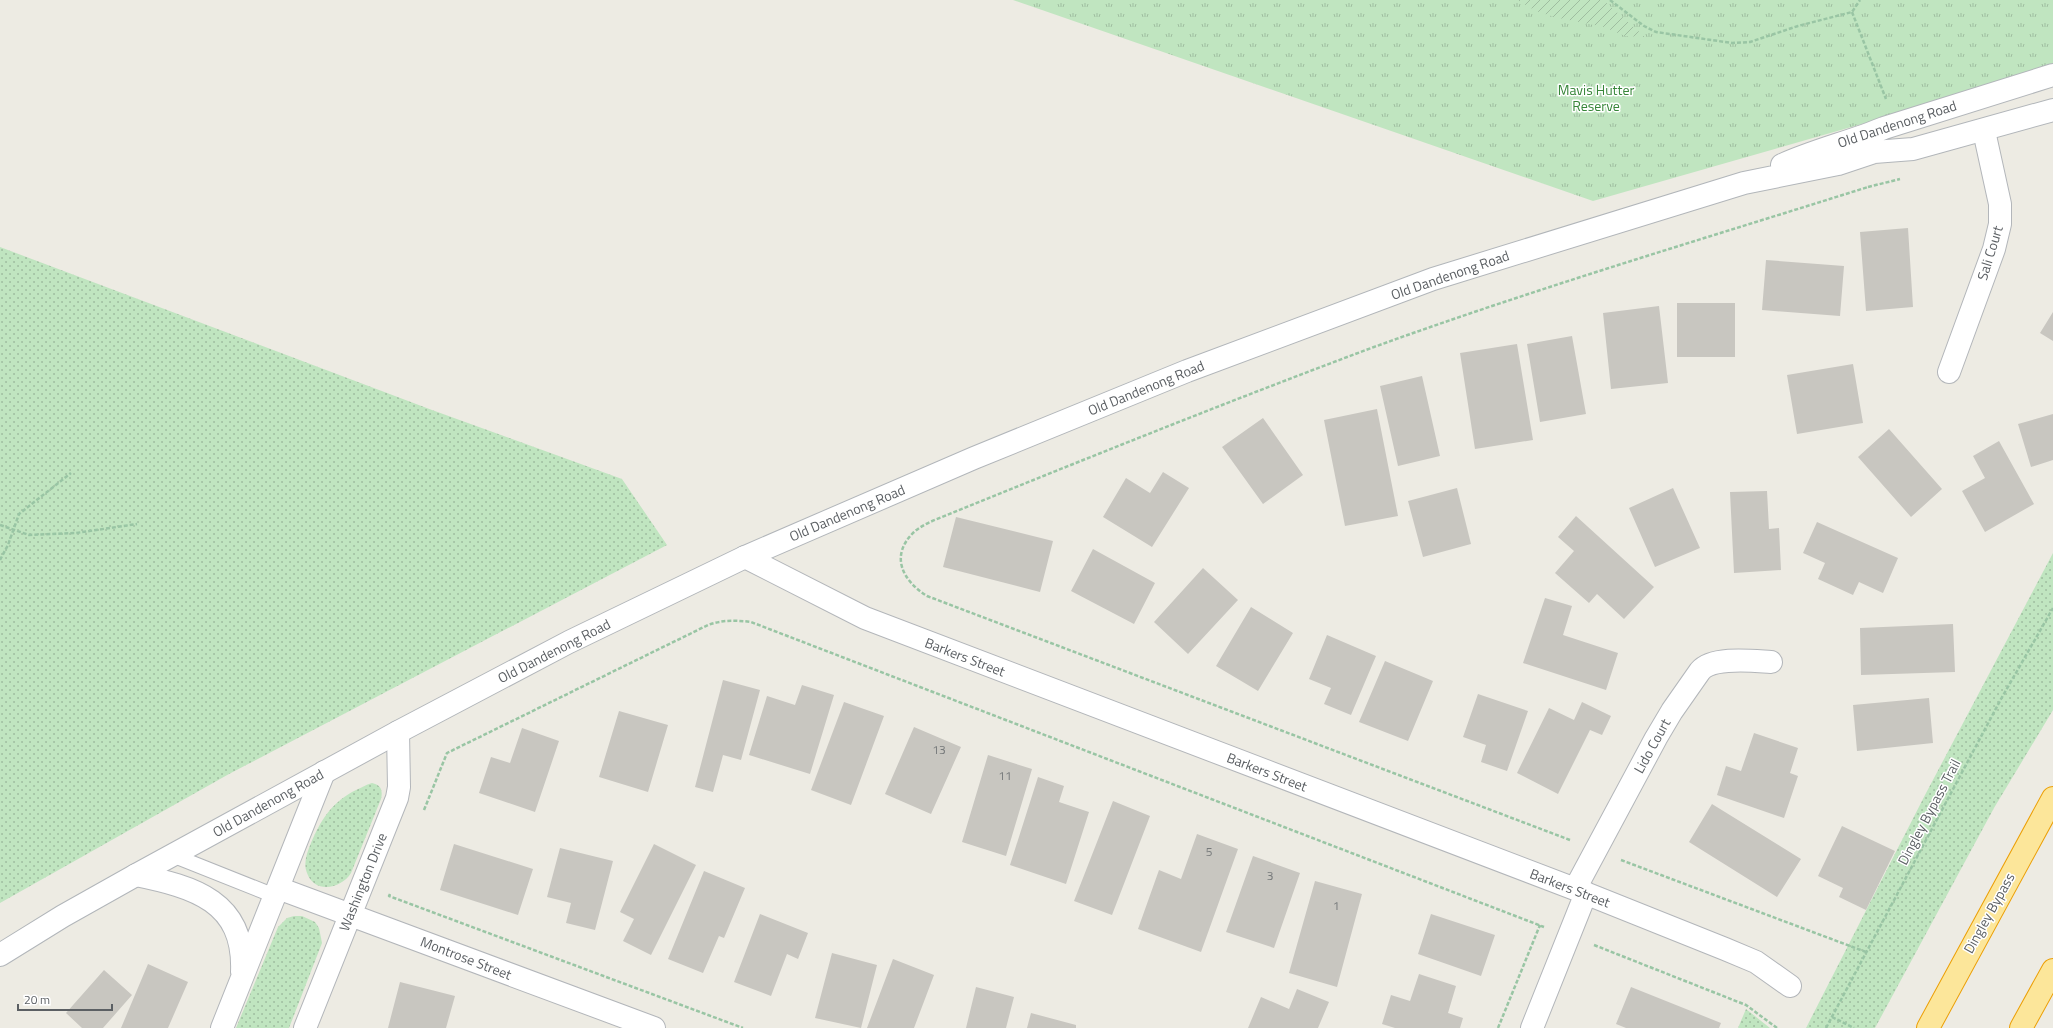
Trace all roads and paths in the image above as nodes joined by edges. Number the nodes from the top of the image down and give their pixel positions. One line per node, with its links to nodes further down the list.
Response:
1 (1610, 0): 3 (path)
2 (1860, 0): 3 (path)
3 (1852, 12): 6 (path)
4 (2053, 75): 5 (street, Old Dandenong Road)
5 (1976, 98): 8 (street, Sali Court); 9 (street, Old Dandenong Road)
6 (1888, 103)
7 (2053, 110): 8 (street, Old Dandenong Road)
8 (1984, 131): 9 (street, Old Dandenong Road); 11 (street, Sali Court)
9 (1744, 183): 16 (street, Old Dandenong Road)
10 (1868, 187): 24 (path)
11 (1948, 372)
12 (71, 473): 15 (path)
13 (136, 524): 15 (path)
14 (0, 525): 15 (path)
15 (14, 530): 17 (path)
16 (745, 557): 20 (street, Old Dandenong Road); 28 (street, Barkers Street)
17 (0, 560)
18 (2053, 608): 33 (path, Dingley Bypass Trail)
19 (1771, 662): 24 (street, Lido Court)
20 (398, 732): 21 (street, Old Dandenong Road); 30 (street, Washington Drive)
21 (324, 772): 25 (street, Old Dandenong Road); 29 (street)
22 (2053, 798): 48 (highway, Dingley Bypass)
23 (421, 817): 31 (path)
24 (1595, 850): 28 (street, Lido Court); 33 (path)
25 (172, 855): 26 (street, Old Dandenong Road); 29 (lane)
26 (136, 875): 34 (street, Old Dandenong Road); 36 (street)
27 (392, 888): 42 (path)
28 (1580, 891): 32 (street, Lido Court); 37 (street, Barkers Street)
29 (276, 892): 30 (street, Montrose Street); 36 (street)
30 (350, 915): 40 (street, Washington Drive); 41 (street, Montrose Street)
31 (1540, 925): 32 (path); 43 (path)
32 (1569, 936): 44 (street, Lido Court); 45 (path)
33 (1866, 952): 38 (path, Dingley Bypass Trail)
34 (0, 955)
35 (2053, 970): 49 (highway)
36 (241, 981): 39 (street)
37 (1790, 986)
38 (1832, 1017): 46 (path, Dingley Bypass Trail); 47 (path)
39 (222, 1028)
40 (304, 1028)
41 (654, 1028)
42 (743, 1028)
43 (1498, 1028)
44 (1532, 1028)
45 (1777, 1028)
46 (1826, 1028)
47 (1854, 1028)
48 (1928, 1028)
49 (2021, 1028)

